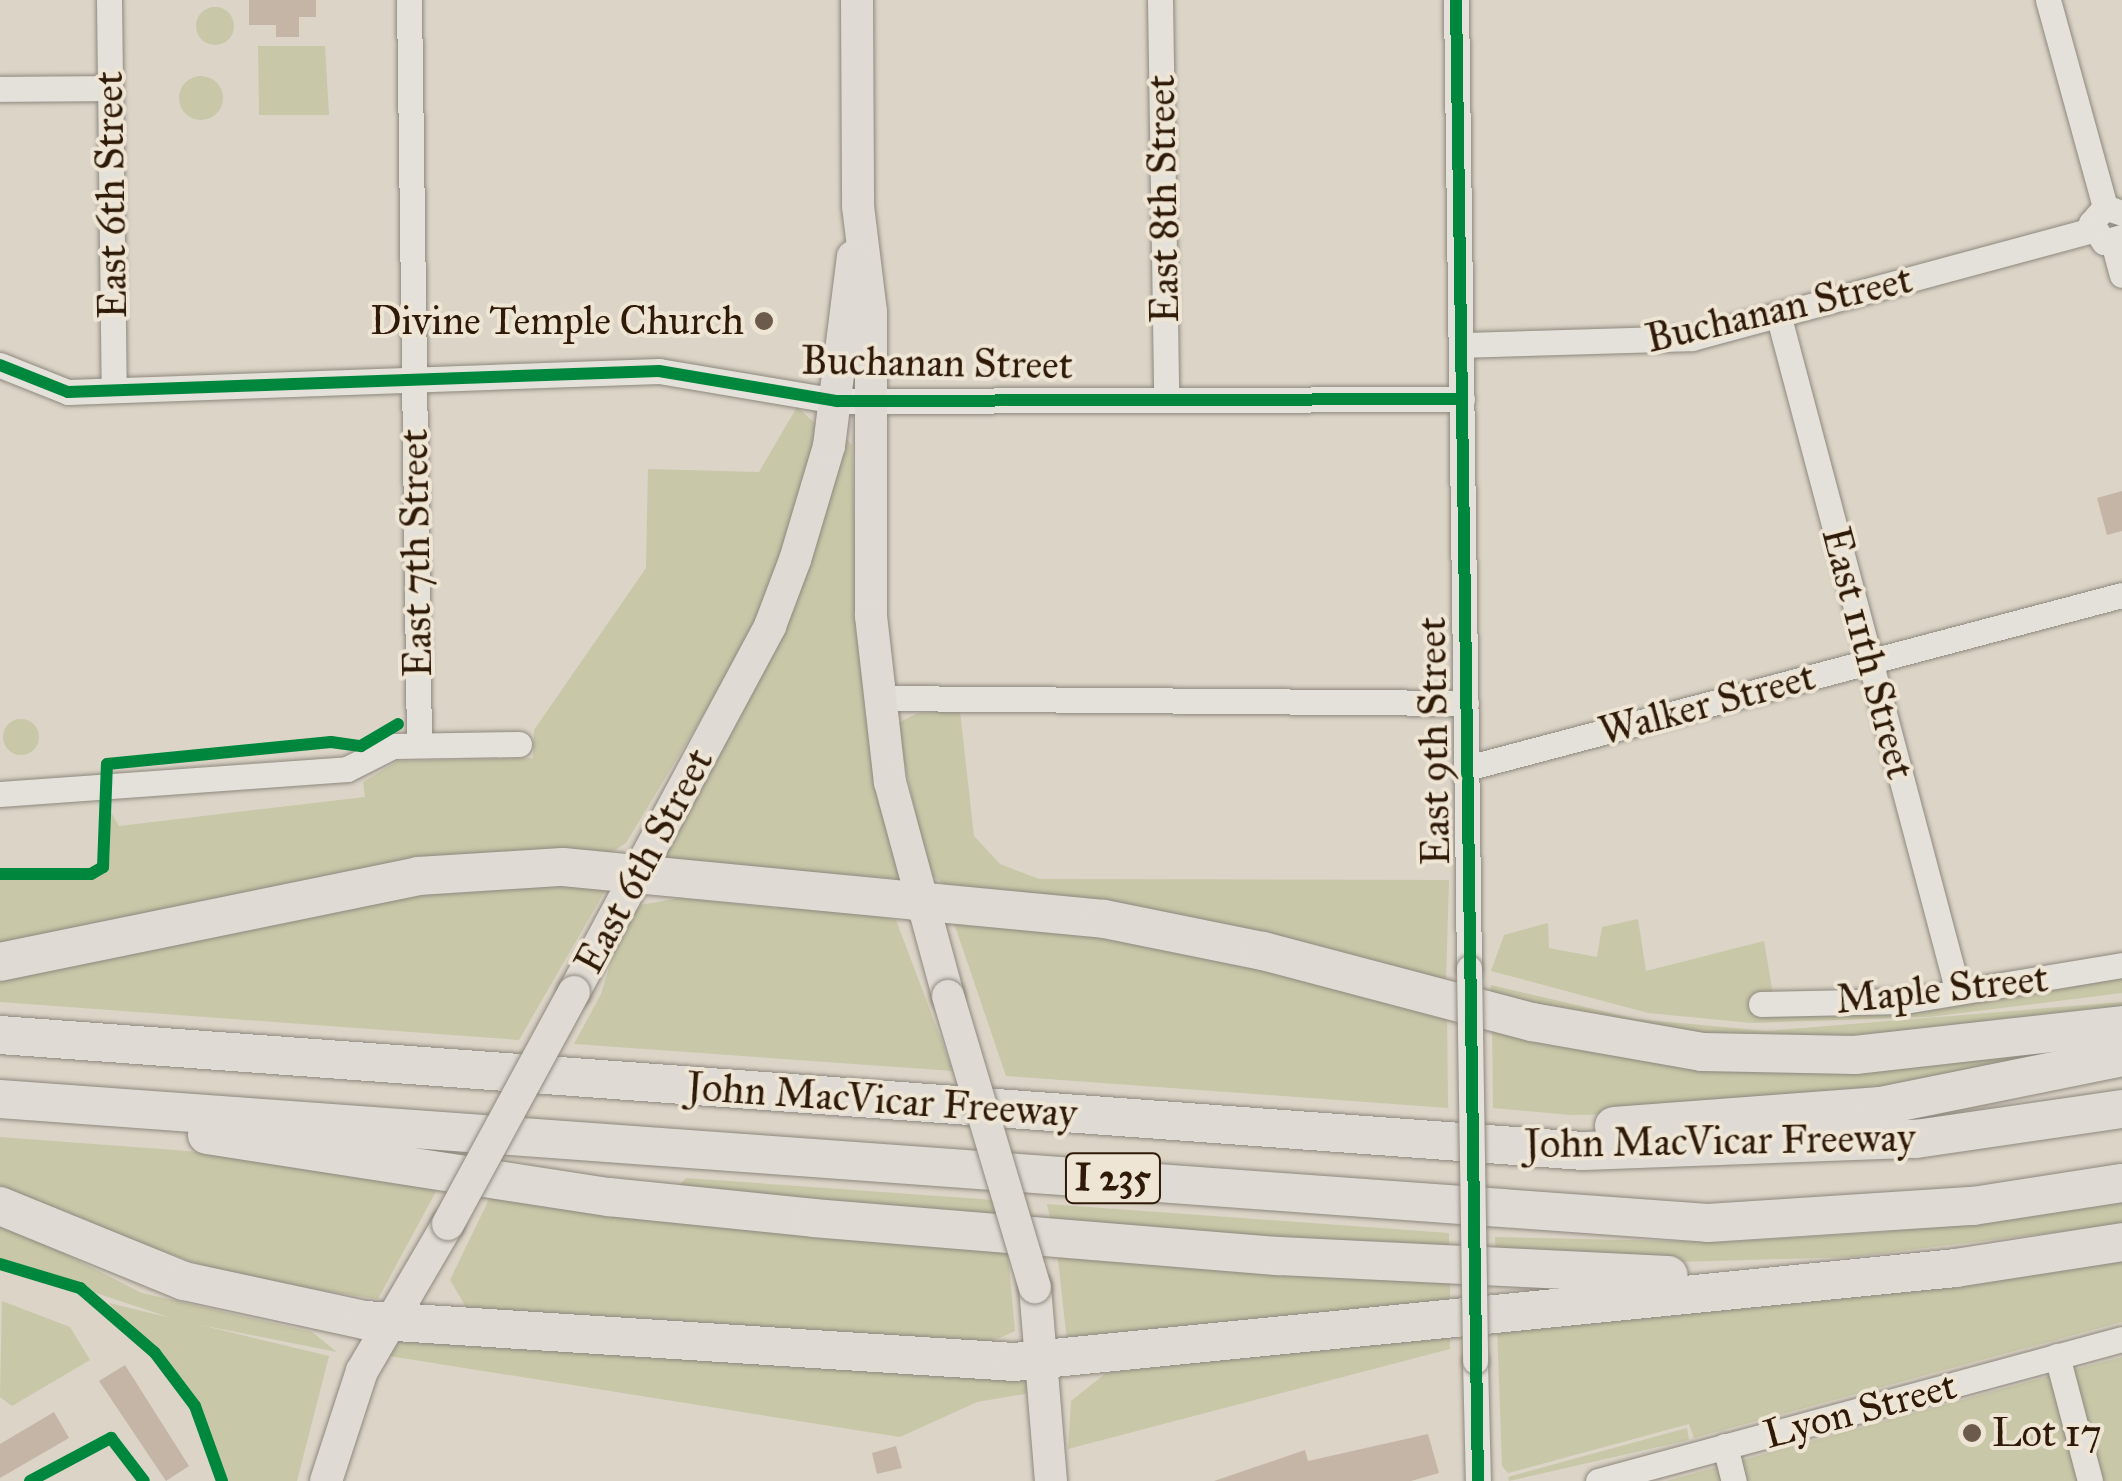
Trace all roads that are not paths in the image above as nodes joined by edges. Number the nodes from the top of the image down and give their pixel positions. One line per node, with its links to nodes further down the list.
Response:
1 (109, 0): 7 (street, East 6th Street)
2 (408, 0): 16 (street, East 7th Street)
3 (857, 0): 9 (main road)
4 (1160, 0): 19 (street, East 8th Street)
5 (1456, 0): 14 (street, East 9th Street)
6 (2048, 0): 10 (street)
7 (110, 88): 8 (street); 17 (street, East 6th Street)
8 (0, 89)
9 (858, 206): 18 (main road); 21 (main road, East 6th Street)
10 (2114, 210): 11 (street)
11 (2109, 236): 12 (street); 13 (street, Buchanan Street)
12 (2122, 275)
13 (1778, 314): 14 (street, Buchanan Street); 23 (street, East 11th Street)
14 (1461, 345): 20 (street, East 9th Street)
15 (0, 365): 17 (street, Buchanan Street)
16 (414, 380): 17 (street, Buchanan Street); 21 (street, Buchanan Street); 27 (street, East 7th Street)
17 (114, 390)
18 (872, 396): 19 (street, Buchanan Street); 21 (street, Buchanan Street); 24 (main road)
19 (1166, 397): 20 (street, Buchanan Street)
20 (1462, 398): 25 (street, East 9th Street)
21 (837, 400): 30 (main road, East 6th Street)
22 (2122, 595): 23 (street, Walker Street)
23 (1870, 662): 28 (street, Walker Street); 34 (street, East 11th Street)
24 (878, 698): 25 (street); 31 (main road)
25 (1466, 703): 28 (street, East 9th Street)
26 (519, 744): 27 (street)
27 (419, 745): 29 (street)
28 (1467, 768): 54 (street, East 9th Street, bridge)
29 (0, 794)
30 (635, 874): 31 (highway); 32 (highway); 47 (main road, East 6th Street, bridge)
31 (920, 898): 36 (highway); 50 (main road, bridge)
32 (0, 962)
33 (2122, 965): 34 (street, Maple Street)
34 (1958, 992): 35 (street, Maple Street)
35 (1760, 1004)
36 (2122, 1025)
37 (0, 1034): 42 (highway, John MacVicar Freeway / I 235)
38 (2122, 1057): 42 (highway)
39 (0, 1099): 40 (highway, John MacVicar Freeway / I 235)
40 (104, 1107): 43 (highway, John MacVicar Freeway / I 235); 46 (highway)
41 (2122, 1109): 42 (highway, John MacVicar Freeway / I 235)
42 (1181, 1121)
43 (2122, 1183)
44 (0, 1206): 47 (highway)
45 (2122, 1242): 46 (highway)
46 (1827, 1277): 50 (highway)
47 (388, 1324): 50 (highway); 52 (main road, East 6th Street)
48 (2122, 1338): 49 (street, Lyon Street)
49 (2057, 1356): 51 (street, Lyon Street); 57 (street)
50 (1045, 1362): 53 (main road)
51 (1725, 1446): 55 (street, Lyon Street); 56 (street)
52 (326, 1481)
53 (1051, 1481)
54 (1478, 1481)
55 (1598, 1481)
56 (1734, 1481)
57 (2090, 1481)

